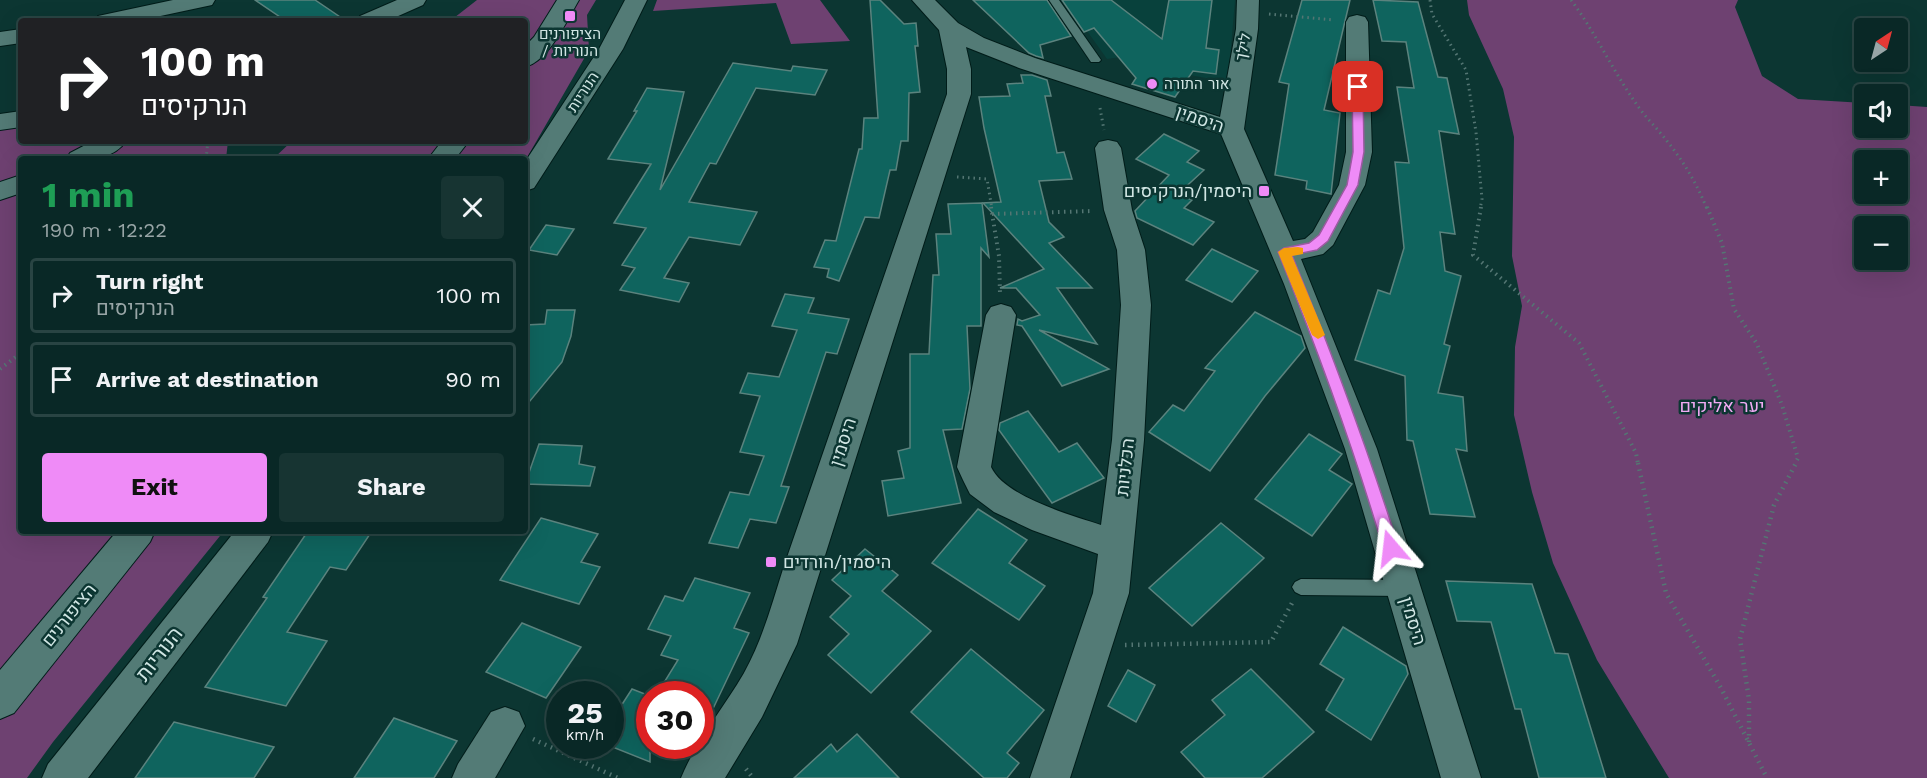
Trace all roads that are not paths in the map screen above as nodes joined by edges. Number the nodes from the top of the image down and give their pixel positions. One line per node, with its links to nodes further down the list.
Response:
1 (204, 0): 8 (street)
2 (415, 0): 9 (street)
3 (568, 0): 14 (street)
4 (636, 0): 26 (street, הנוריות)
5 (923, 0): 11 (street, היסמין)
6 (1054, 0): 15 (lane)
7 (1248, 6): 20 (street, לילך)
8 (120, 18)
9 (375, 18)
10 (1357, 22): 29 (street)
11 (950, 28): 16 (street, היסמין); 17 (street, היסמין)
12 (18, 36): 13 (street)
13 (0, 39)
14 (528, 57)
15 (1095, 60)
16 (1027, 63): 17 (street, היסמין); 20 (street, היסמין)
17 (975, 80): 40 (street, היסמין)
18 (18, 119): 19 (street)
19 (0, 122)
20 (1231, 129): 29 (street, היסמין)
21 (107, 144): 24 (street)
22 (454, 144): 25 (street)
23 (1108, 148): 33 (street, הכלניות)
24 (85, 156)
25 (444, 156)
26 (528, 177)
27 (18, 185): 28 (street)
28 (0, 191)
29 (1284, 252): 35 (street, היסמין)
30 (1001, 315): 33 (street)
31 (136, 534): 36 (street, הציפורנים)
32 (254, 534): 38 (street, הנוריות)
33 (1117, 546): 41 (street, הכלניות)
34 (1301, 587): 35 (lane)
35 (1403, 588): 42 (street, היסמין)
36 (0, 700)
37 (505, 726): 39 (street)
38 (62, 778)
39 (472, 778)
40 (701, 778)
41 (1050, 778)
42 (1461, 778)

